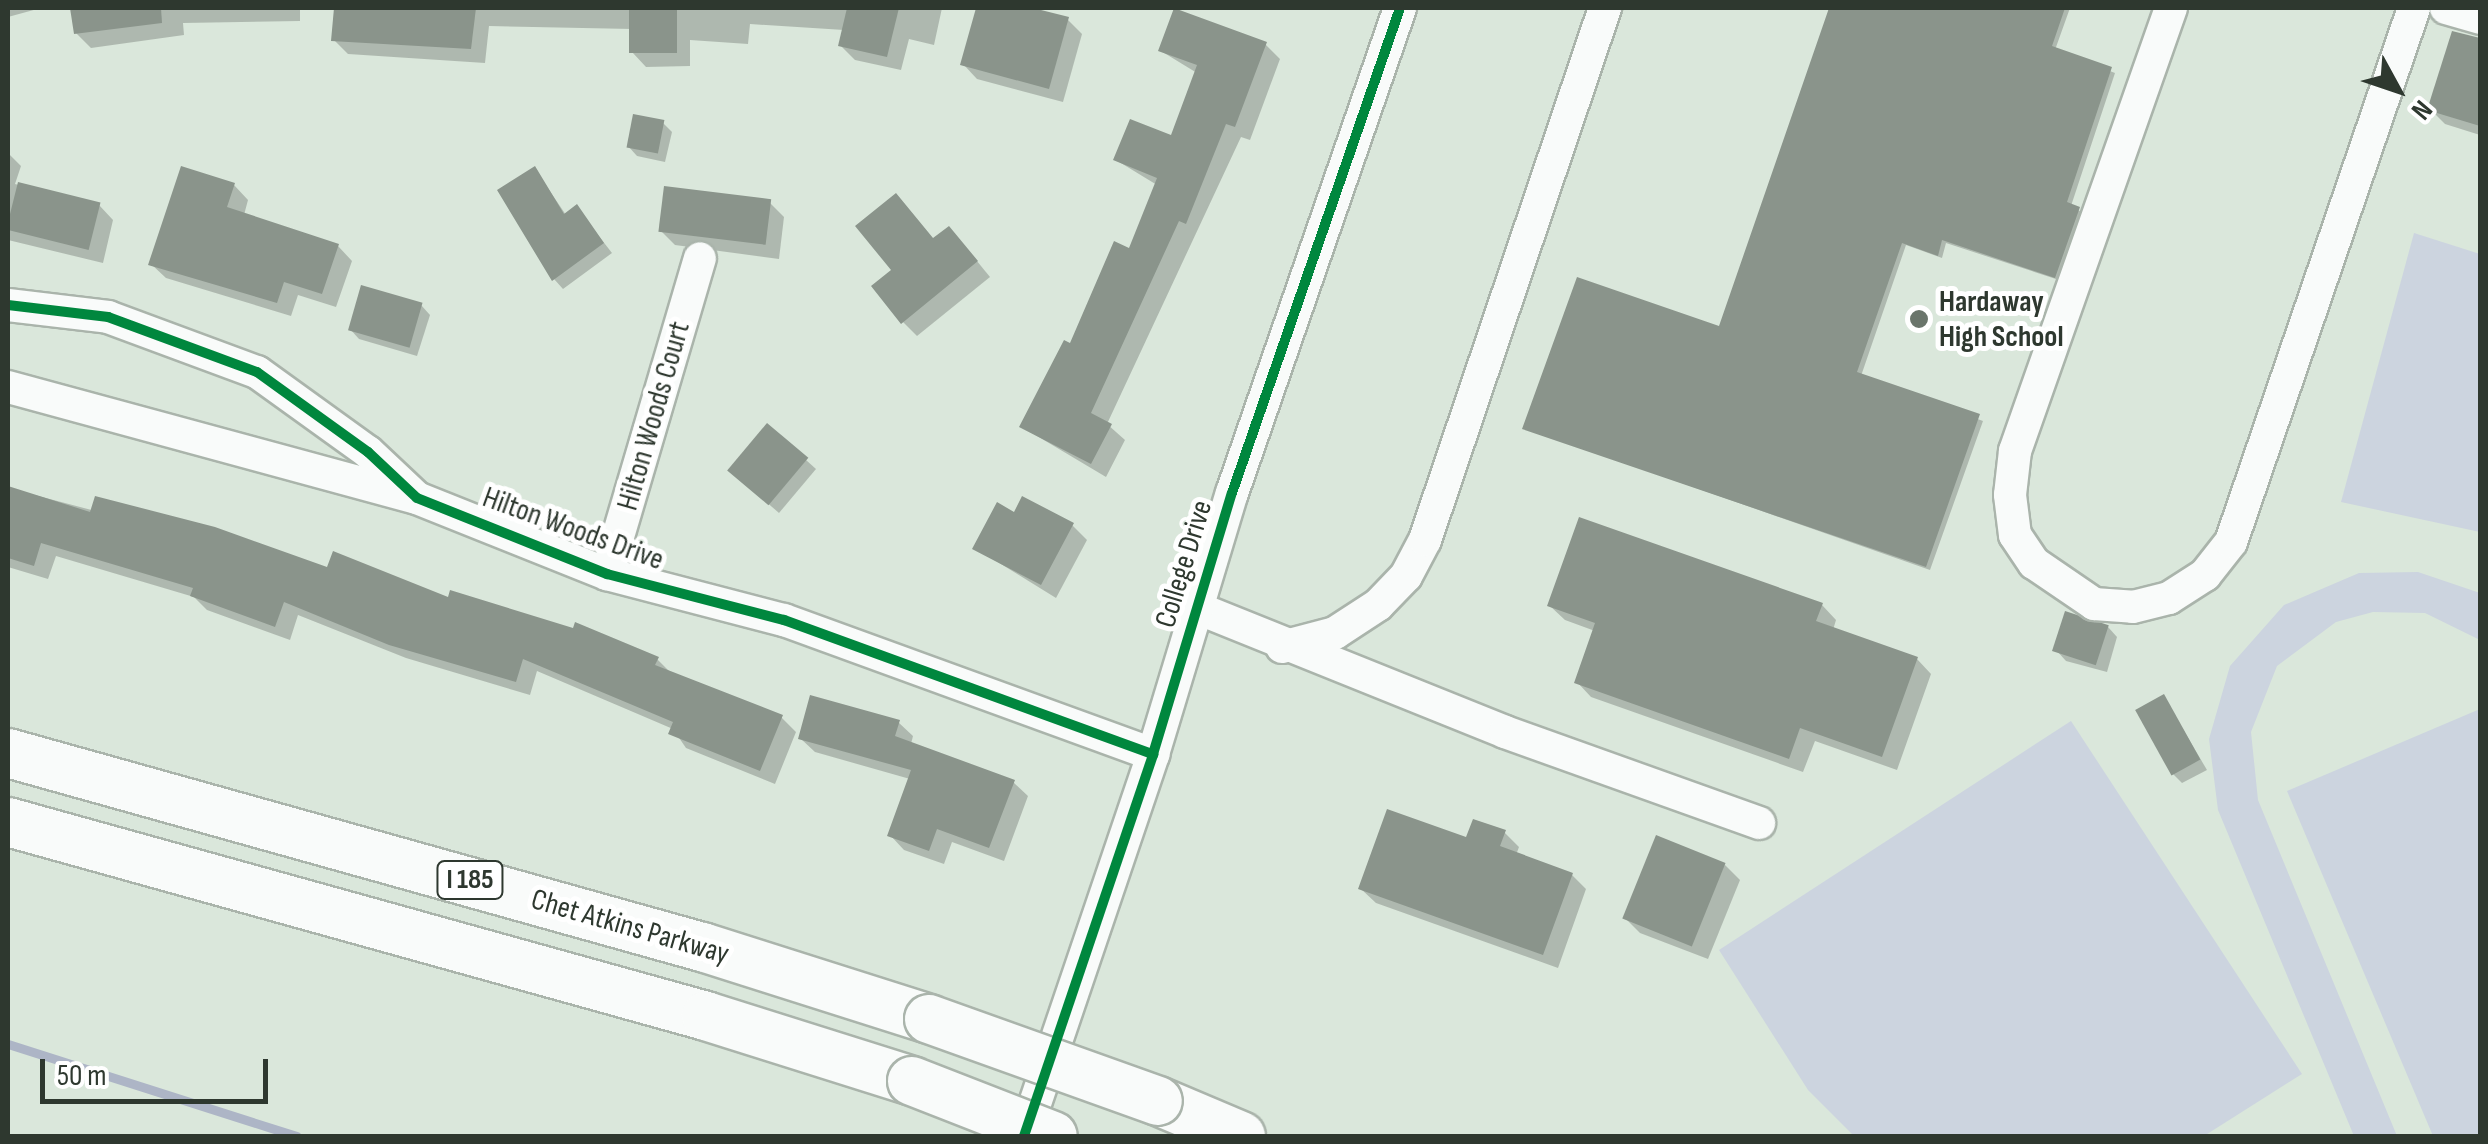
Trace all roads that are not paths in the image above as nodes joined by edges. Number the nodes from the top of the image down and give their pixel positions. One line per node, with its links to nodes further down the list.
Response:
1 (1400, 8): 12 (street, College Drive)
2 (1605, 8): 13 (street)
3 (2171, 8): 4 (street)
4 (2414, 8)
5 (2446, 8): 6 (street)
6 (2480, 18)
7 (700, 258): 11 (street, Hilton Woods Court)
8 (8, 306): 10 (street, Hilton Woods Drive)
9 (8, 387): 10 (street, Hilton Woods Drive)
10 (417, 498): 11 (street, Hilton Woods Drive)
11 (608, 574): 15 (street, Hilton Woods Drive)
12 (1197, 608): 13 (street); 15 (street, College Drive)
13 (1282, 647): 17 (street)
14 (8, 753): 20 (highway, Chet Atkins Parkway / I 185, bridge)
15 (1153, 754): 18 (street, College Drive)
16 (8, 822): 19 (highway, I 185, bridge)
17 (1760, 823)
18 (1024, 1136)
19 (1053, 1136)
20 (1241, 1136)

